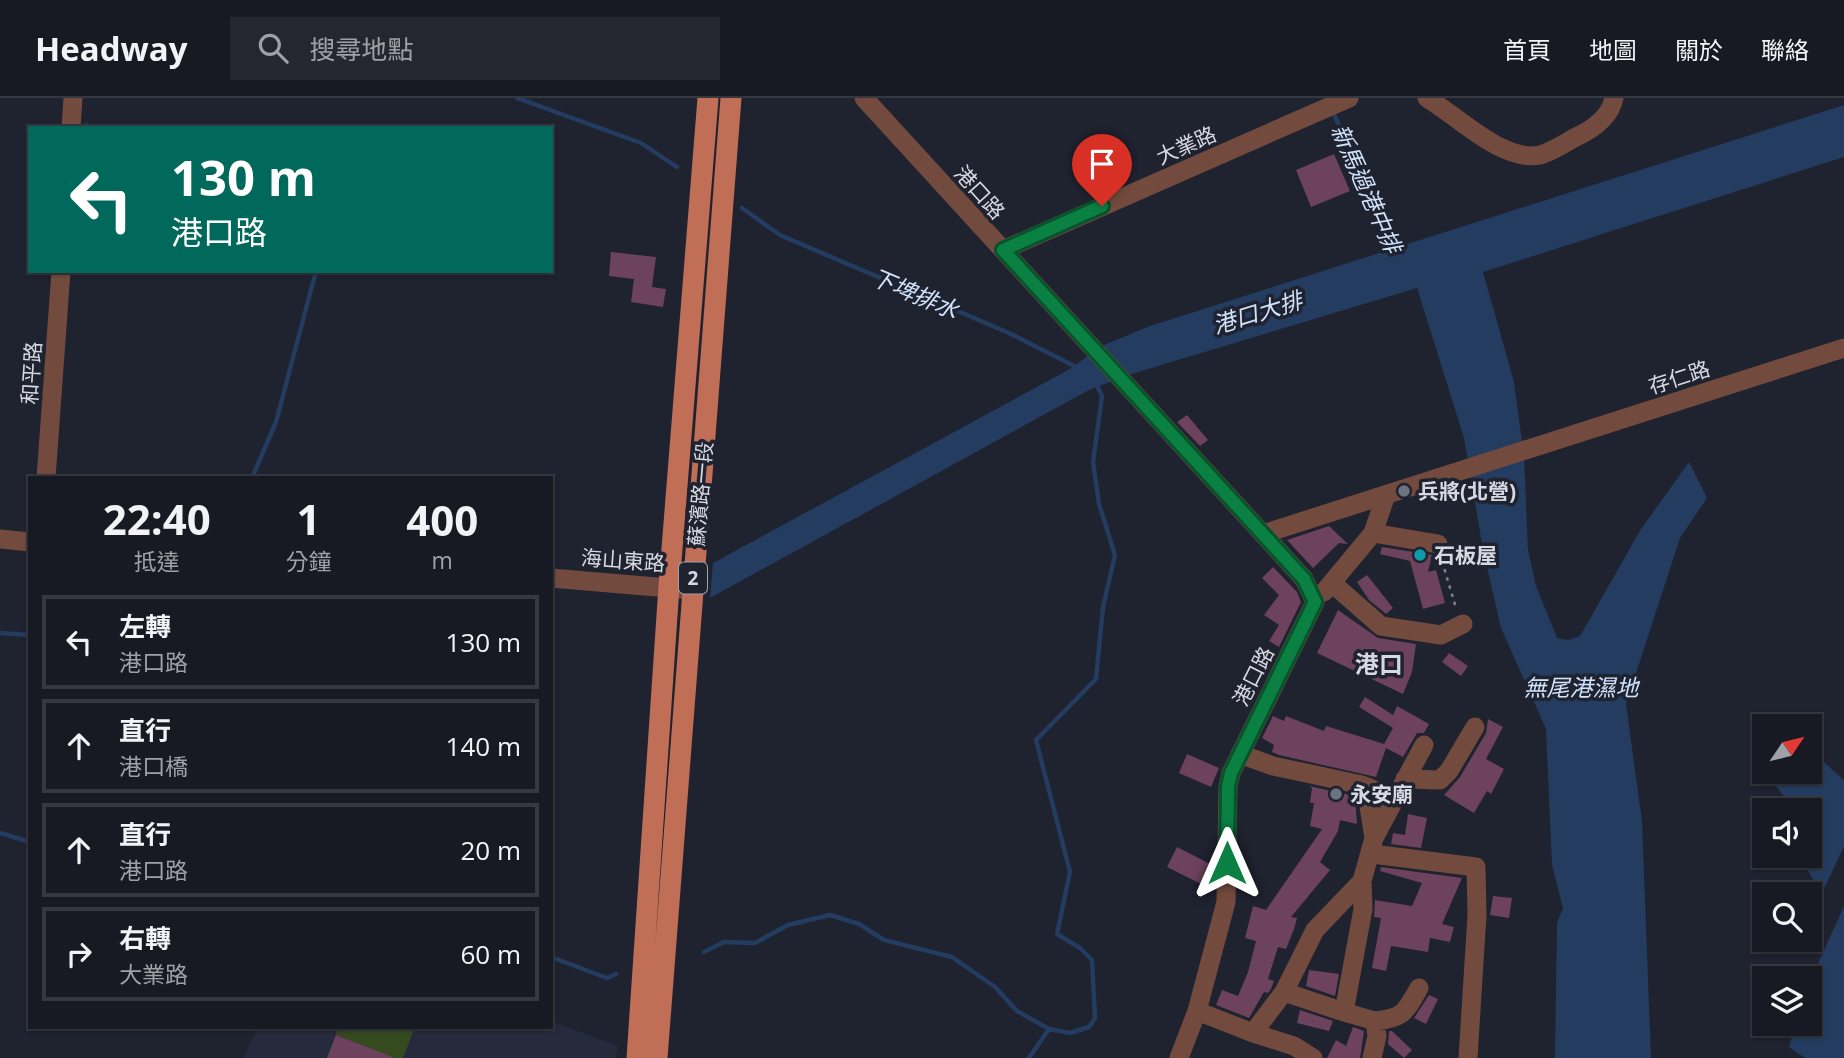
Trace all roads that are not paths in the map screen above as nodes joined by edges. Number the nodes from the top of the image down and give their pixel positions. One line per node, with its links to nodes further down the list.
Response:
1 (73, 98): 8 (street)
2 (708, 98): 11 (main road, 蘇濱路一段 / 2)
3 (732, 98): 11 (main road, 蘇濱路一段 / 2)
4 (864, 98): 9 (street, 港口路)
5 (1349, 98): 9 (street, 大業路)
6 (1427, 98): 7 (street)
7 (1614, 98)
8 (71, 126)
9 (1003, 250): 16 (street, 港口路)
10 (61, 273): 13 (street, 和平路)
11 (706, 292): 22 (main road, 蘇濱路一段 / 2); 23 (main road, 蘇濱路一段 / 2)
12 (1844, 348): 14 (street, 存仁路)
13 (46, 476)
14 (1385, 501): 15 (street, 港口路); 16 (street)
15 (1373, 533): 19 (street); 21 (street, 港口路)
16 (1263, 534): 24 (street)
17 (0, 540): 18 (street)
18 (28, 542)
19 (1438, 544)
20 (553, 578): 22 (street, 海山東路)
21 (1332, 583): 24 (street, 港口路); 25 (street)
22 (669, 586): 23 (street, 海山東路); 40 (main road, 蘇濱路一段 / 2)
23 (692, 590): 41 (main road, 蘇濱路一段 / 2)
24 (1315, 602): 28 (street, 港口路)
25 (1463, 624)
26 (1475, 727): 29 (street)
27 (1424, 745): 29 (street)
28 (1240, 754): 30 (street); 36 (street, 港口路)
29 (1405, 779): 31 (street)
30 (1366, 788): 31 (street); 32 (street)
31 (1395, 798): 32 (street)
32 (1373, 846): 33 (street); 45 (street)
33 (1362, 881): 35 (street); 37 (street)
34 (1419, 988): 38 (street)
35 (1284, 992): 37 (street); 39 (street)
36 (1197, 1011): 39 (street); 42 (street, 港口路)
37 (1344, 1012): 38 (street)
38 (1375, 1021): 44 (street)
39 (1253, 1033): 43 (street)
40 (637, 1058)
41 (657, 1058)
42 (1179, 1058)
43 (1313, 1058)
44 (1372, 1058)
45 (1468, 1058)

